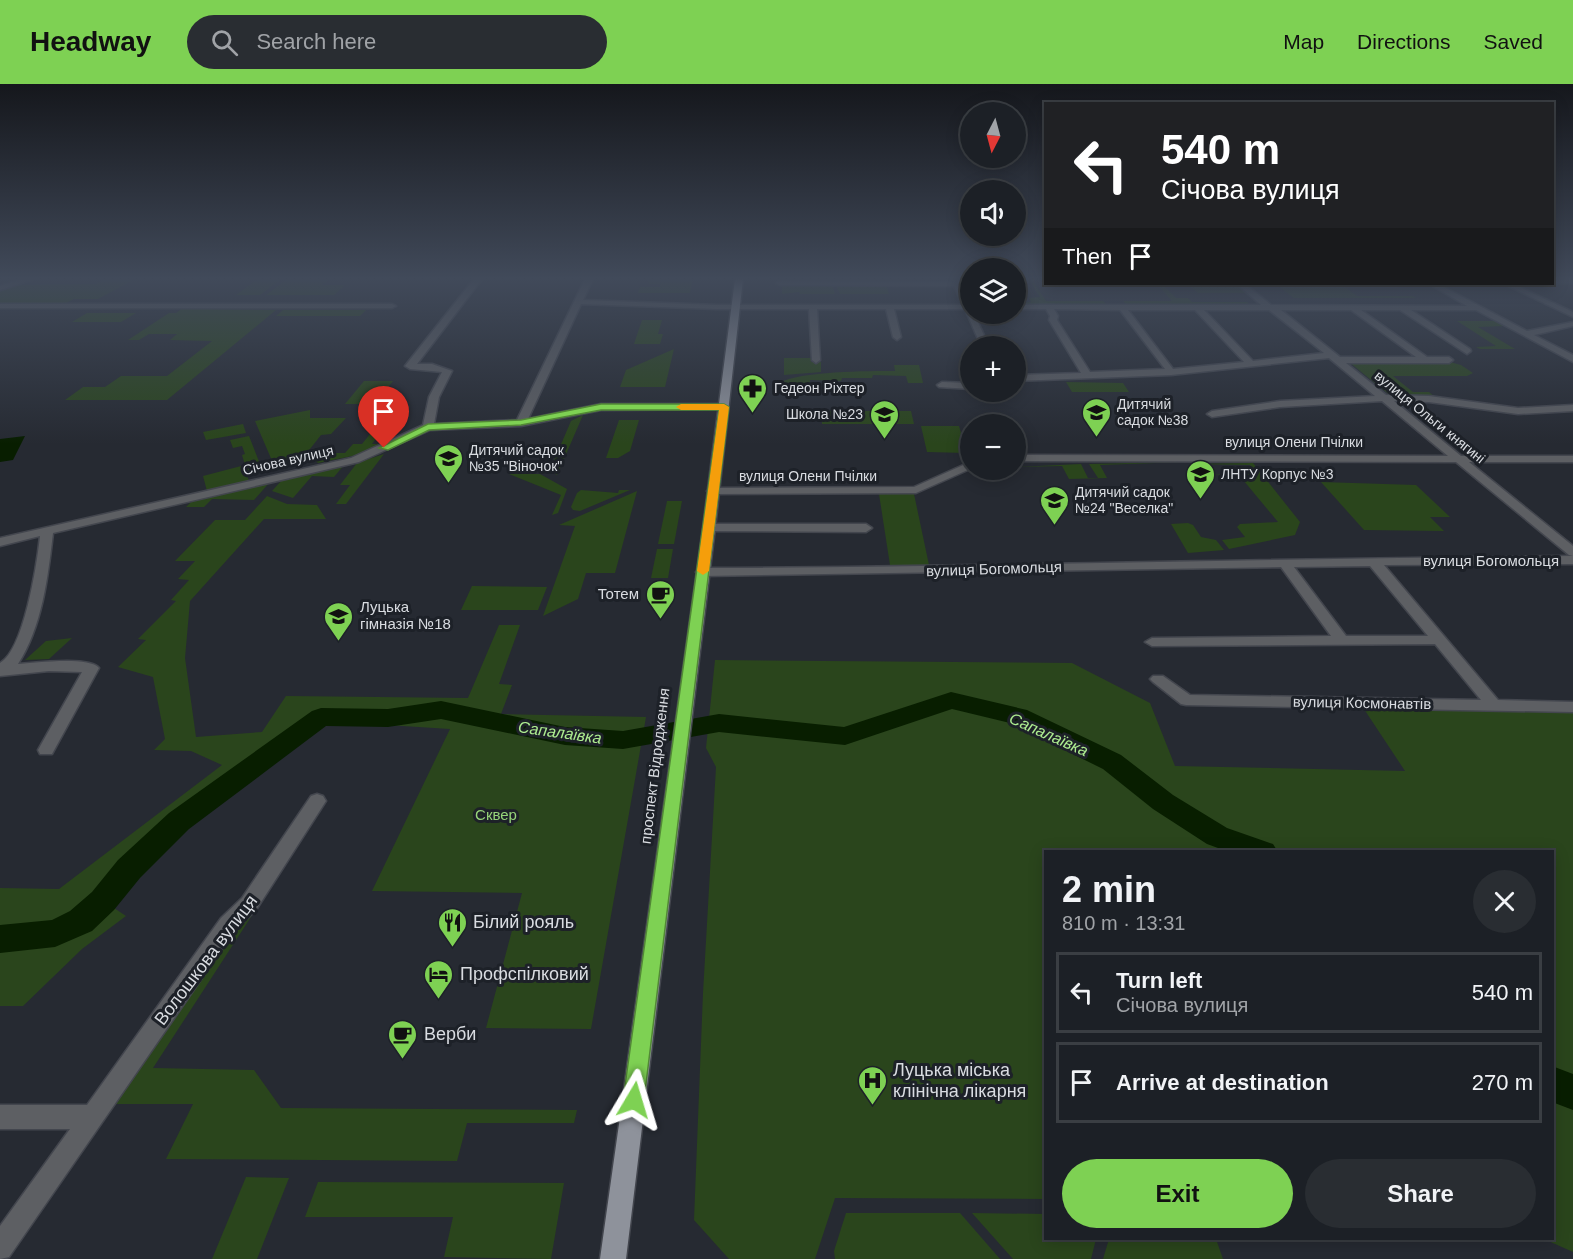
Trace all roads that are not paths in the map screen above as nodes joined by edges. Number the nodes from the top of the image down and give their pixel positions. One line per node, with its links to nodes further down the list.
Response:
1 (435, 334): 31 (street)
2 (563, 334): 30 (street)
3 (733, 334): 27 (main road, проспект Відродження)
4 (815, 334): 17 (street)
5 (896, 334): 13 (street)
6 (1062, 334): 22 (street)
7 (1144, 334): 21 (street)
8 (1222, 334): 20 (street)
9 (1306, 334): 15 (street, вулиця Ольги княгині)
10 (1389, 334): 18 (street)
11 (1441, 334): 14 (street)
12 (1530, 334): 16 (street)
13 (897, 337)
14 (1467, 351)
15 (1335, 357): 18 (street); 20 (street); 26 (street, вулиця Ольги княгині)
16 (1573, 359)
17 (816, 360)
18 (1425, 360): 19 (street)
19 (1449, 360)
20 (1249, 362): 21 (street)
21 (1171, 372): 22 (street)
22 (1087, 375): 23 (street)
23 (1026, 378)
24 (942, 386): 25 (street)
25 (960, 386)
26 (1387, 398): 28 (street); 29 (street); 33 (street, вулиця Ольги княгині)
27 (724, 407): 30 (street, Січова вулиця); 36 (main road, проспект Відродження)
28 (1573, 408)
29 (1212, 414)
30 (521, 423): 31 (street, Січова вулиця)
31 (428, 427): 39 (street, Січова вулиця)
32 (1026, 458): 33 (street, вулиця Олени Пчілки)
33 (1460, 458): 34 (street, вулиця Олени Пчілки); 41 (street, вулиця Ольги княгині)
34 (1573, 459)
35 (960, 470): 36 (street, вулиця Олени Пчілки)
36 (713, 491): 37 (main road, проспект Відродження)
37 (709, 528): 38 (street); 45 (main road, проспект Відродження)
38 (866, 528)
39 (47, 531): 40 (street, Січова вулиця); 49 (street)
40 (0, 543)
41 (1573, 552)
42 (1573, 560): 43 (street, вулиця Богомольця)
43 (1373, 561): 44 (street, вулиця Богомольця); 47 (street)
44 (1284, 562): 45 (street, вулиця Богомольця); 46 (street)
45 (703, 572): 58 (main road, проспект Відродження)
46 (1341, 640): 47 (street); 48 (street)
47 (1439, 640): 51 (street)
48 (1152, 642)
49 (0, 670): 53 (street)
50 (1158, 679): 51 (street, вулиця Космонавтів)
51 (1494, 706): 52 (street, вулиця Космонавтів)
52 (1573, 707)
53 (46, 750)
54 (317, 801): 56 (street, Волошкова вулиця)
55 (0, 1116): 56 (street)
56 (92, 1117): 57 (street, Волошкова вулиця)
57 (0, 1248)
58 (613, 1259)

